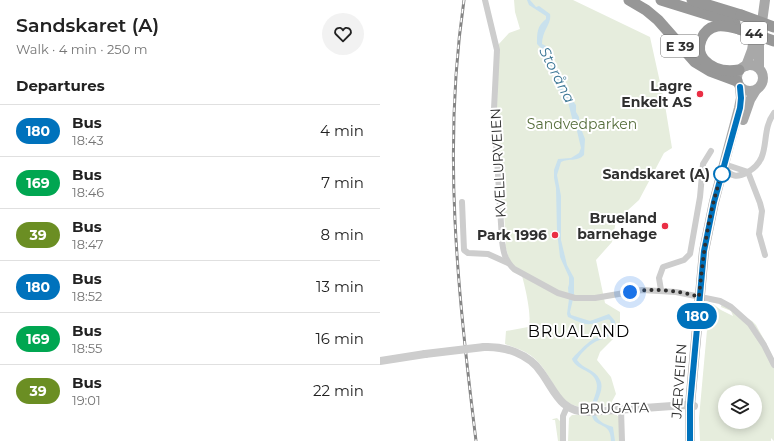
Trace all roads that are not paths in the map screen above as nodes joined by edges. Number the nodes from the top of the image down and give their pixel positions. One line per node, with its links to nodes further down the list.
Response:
1 (485, 0): 21 (street, KVELLURVEIEN)
2 (629, 0): 13 (highway, E 39)
3 (661, 0): 7 (highway, E 39)
4 (692, 0): 7 (highway, E 39)
5 (759, 0): 11 (main road, 44)
6 (764, 0): 12 (main road, 44)
7 (740, 23): 8 (highway, E 39, bridge); 9 (highway, E 39); 10 (highway, E 39, bridge); 11 (highway, E 39)
8 (774, 28)
9 (774, 37)
10 (774, 41)
11 (742, 68): 12 (main road); 13 (main road, 44)
12 (759, 68): 14 (main road, 44)
13 (738, 84): 14 (main road); 17 (main road, JÆRVEIEN / 44)
14 (756, 90): 17 (main road, JÆRVEIEN / 44)
15 (774, 113): 18 (street)
16 (711, 151): 22 (street)
17 (727, 169): 18 (street); 23 (main road, JÆRVEIEN / 44)
18 (748, 172): 20 (street)
19 (462, 202): 21 (street)
20 (765, 255)
21 (508, 263): 22 (street)
22 (661, 290): 23 (street)
23 (702, 297): 27 (street); 28 (main road, JÆRVEIEN / 44)
24 (380, 356): 25 (street, BRUGATA)
25 (394, 358): 26 (street, BRUGATA); 29 (street, BRUGATA, bridge)
26 (380, 361)
27 (774, 365)
28 (692, 406): 30 (street, BRUGATA); 33 (main road, JÆRVEIEN / 44); 34 (main road, JÆRVEIEN / 44)
29 (567, 407): 30 (street, BRUGATA); 31 (street)
30 (621, 409): 32 (street)
31 (563, 441)
32 (622, 441)
33 (690, 441)
34 (694, 441)

